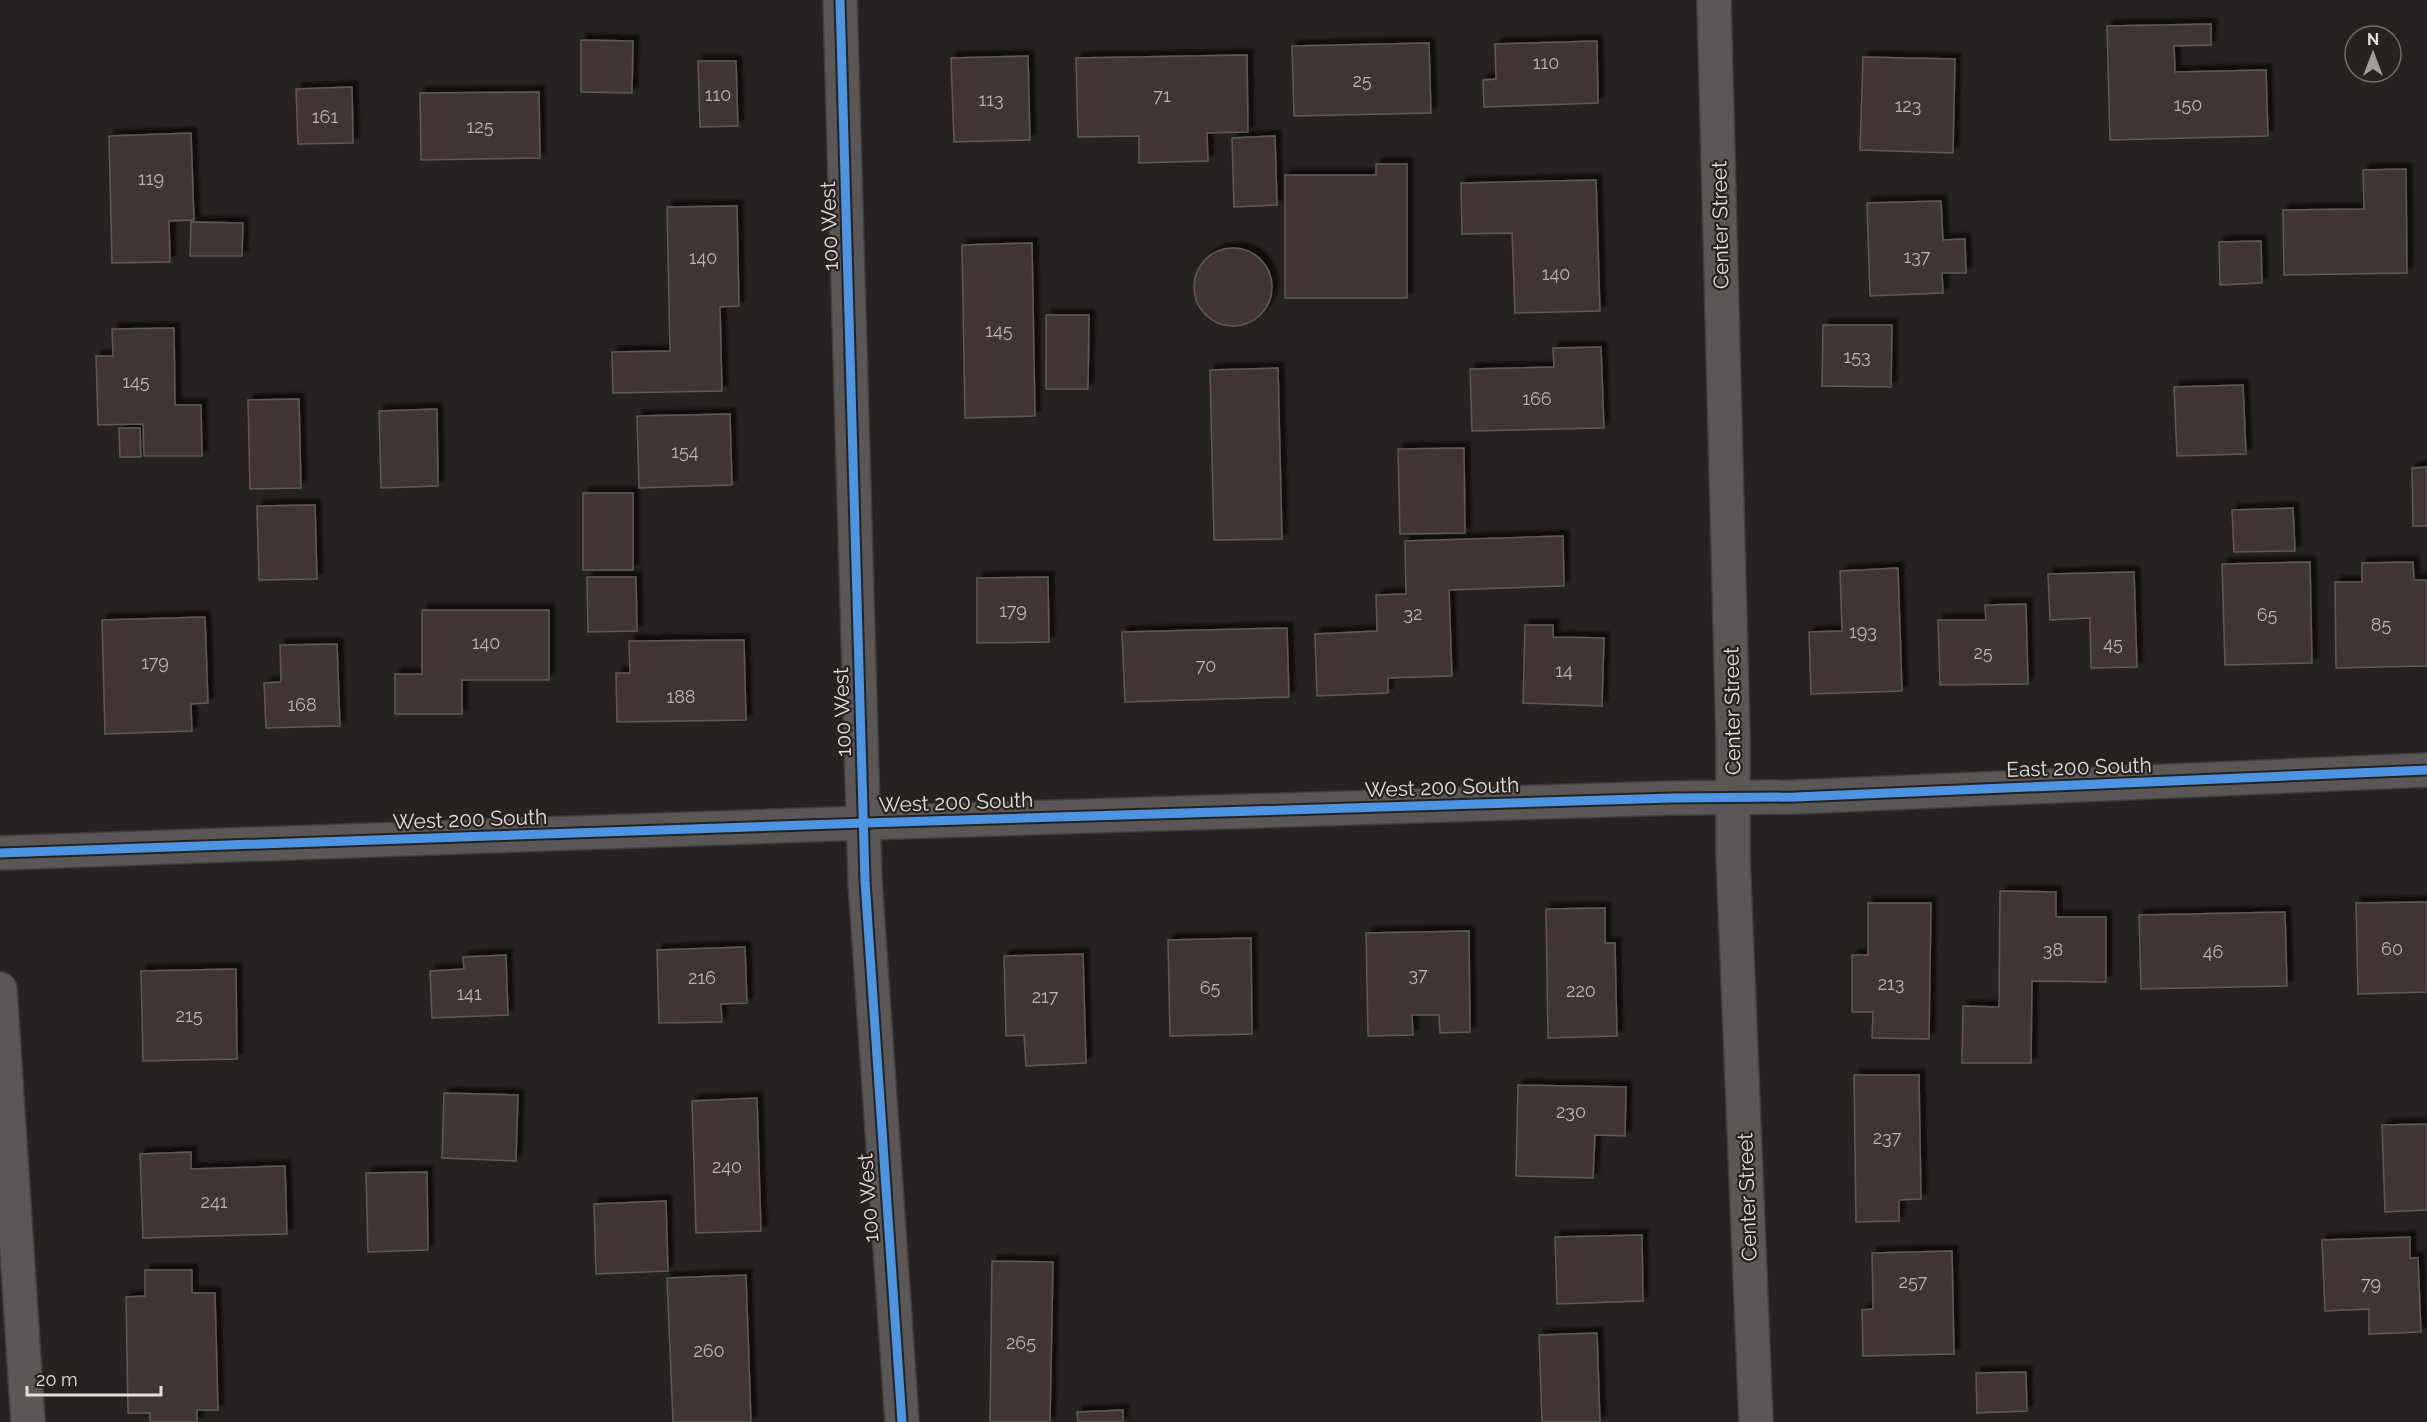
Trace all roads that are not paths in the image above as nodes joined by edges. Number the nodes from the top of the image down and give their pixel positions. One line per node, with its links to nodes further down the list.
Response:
1 (840, 0): 5 (street, 100 West)
2 (1714, 0): 4 (street, Center Street)
3 (2427, 770): 4 (street, East 200 South)
4 (1733, 798): 5 (street, West 200 South); 10 (street, Center Street)
5 (864, 823): 6 (street, West 200 South); 9 (street, 100 West)
6 (0, 853)
7 (0, 989): 8 (street)
8 (28, 1422)
9 (902, 1422)
10 (1756, 1422)

